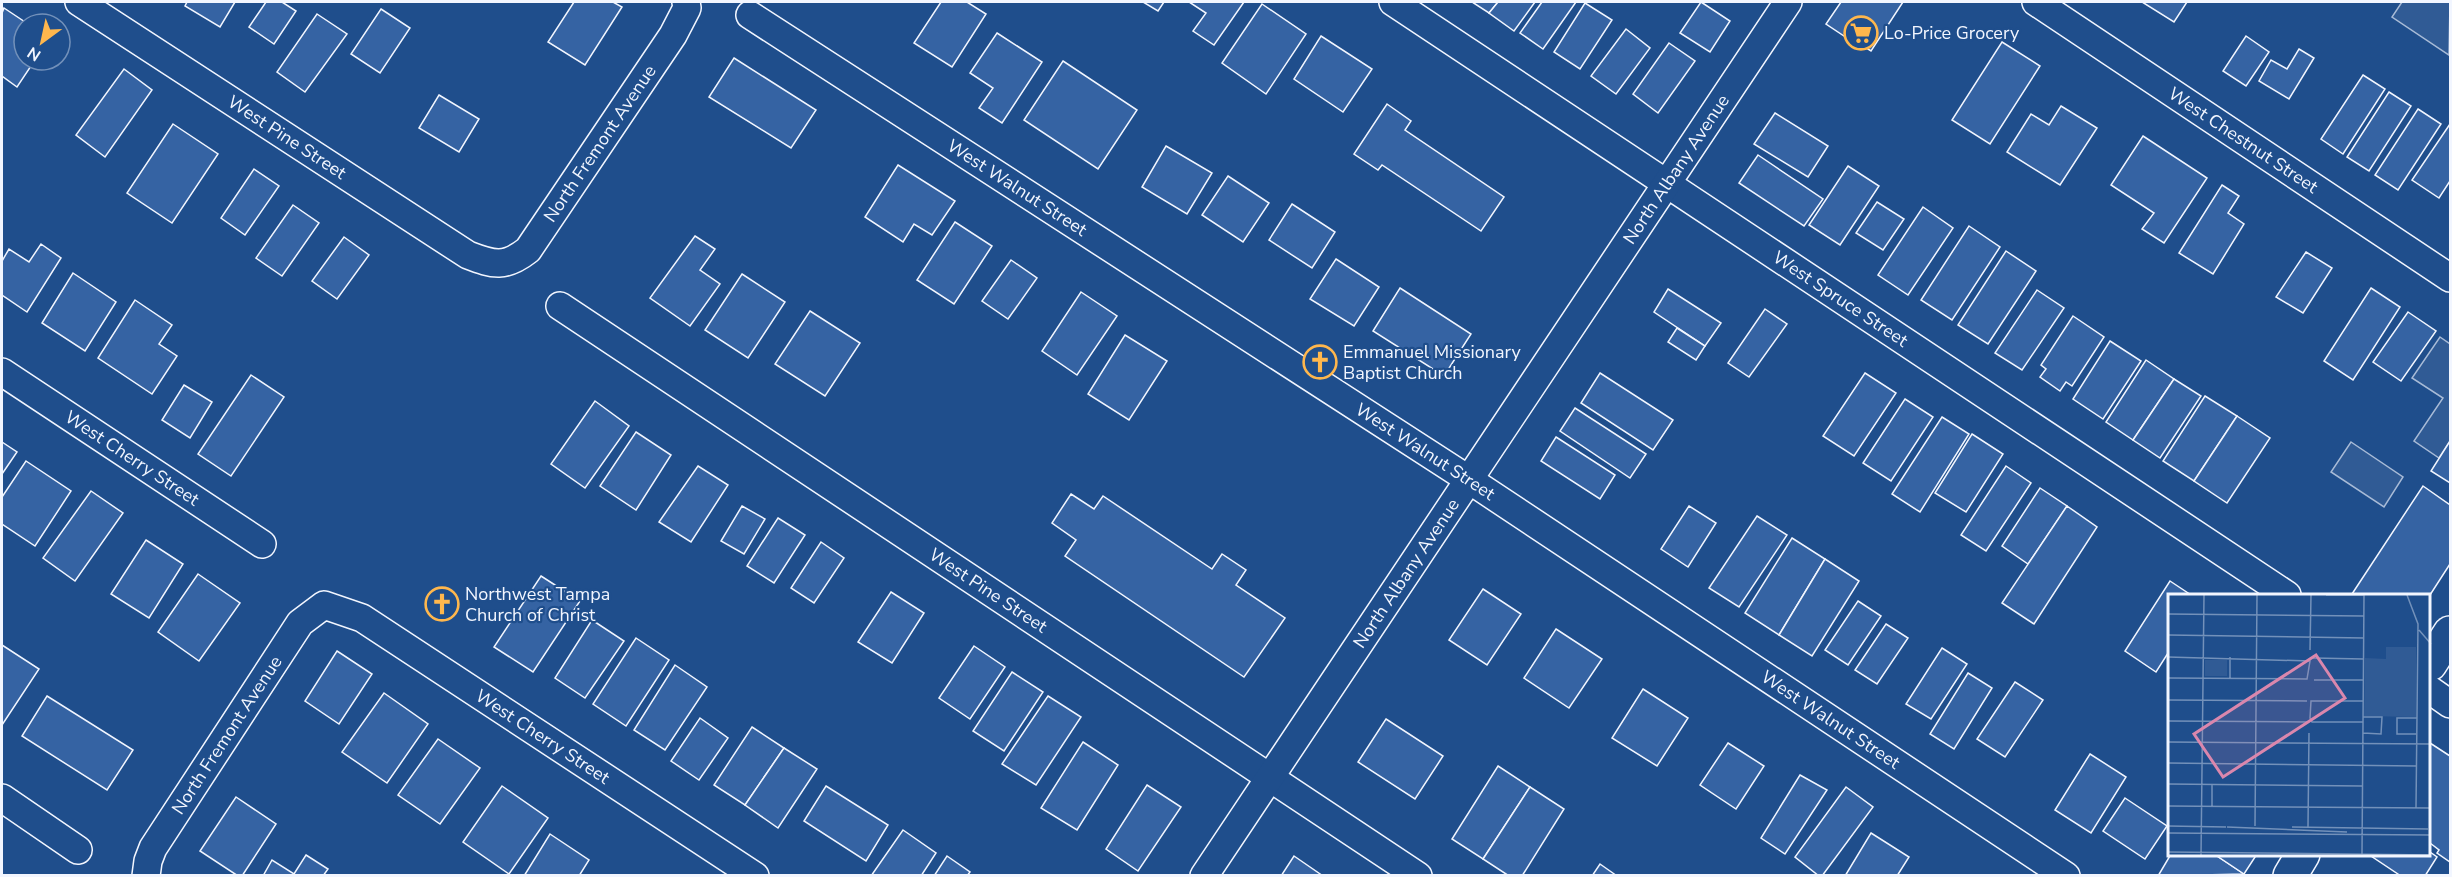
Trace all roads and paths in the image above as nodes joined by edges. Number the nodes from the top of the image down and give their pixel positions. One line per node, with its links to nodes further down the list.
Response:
1 (79, 2): 8 (street, West Pine Street)
2 (1393, 2): 7 (street, West Spruce Street)
3 (1788, 2): 7 (street, North Albany Avenue)
4 (2036, 2): 9 (street, West Chestnut Street)
5 (687, 4): 8 (street, North Fremont Avenue)
6 (750, 15): 12 (street, West Walnut Street)
7 (1668, 182): 12 (street, North Albany Avenue); 14 (street, West Spruce Street)
8 (498, 265)
9 (2451, 278)
10 (560, 306): 20 (street, West Pine Street)
11 (2, 372): 13 (street, West Cherry Street)
12 (1468, 479): 20 (street, North Albany Avenue); 28 (street, West Walnut Street)
13 (262, 544)
14 (2286, 594)
15 (324, 605): 24 (street, North Fremont Avenue); 25 (street, West Cherry Street)
16 (2451, 633): 17 (main road)
17 (2431, 663)
18 (2431, 691): 19 (street)
19 (2451, 704)
20 (1270, 777): 26 (street, North Albany Avenue); 27 (street, West Pine Street)
21 (2, 798): 22 (street)
22 (78, 850)
23 (2303, 856): 29 (main road)
24 (146, 876)
25 (755, 876)
26 (1204, 876)
27 (1418, 876)
28 (2066, 876)
29 (2290, 876)

